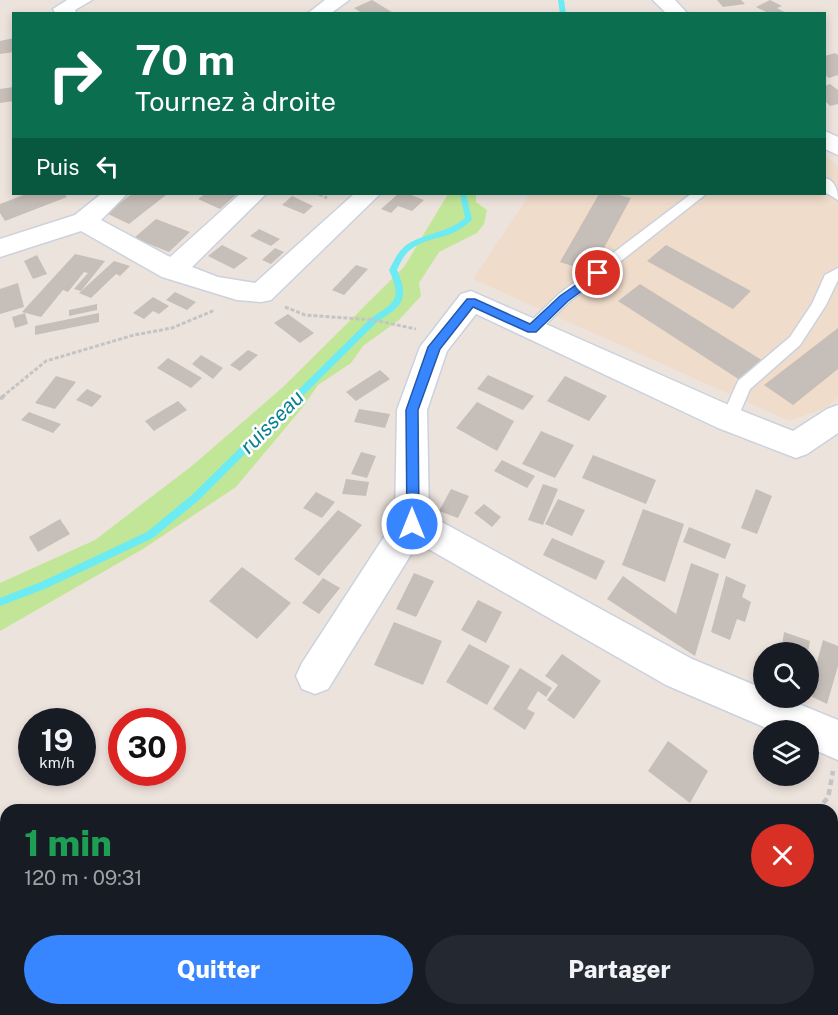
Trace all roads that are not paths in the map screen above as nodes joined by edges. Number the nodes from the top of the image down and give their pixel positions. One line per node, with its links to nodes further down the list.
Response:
1 (82, 0): 4 (street)
2 (339, 0): 5 (street)
3 (663, 0): 6 (street)
4 (66, 12)
5 (319, 12)
6 (677, 12)
7 (826, 137): 8 (street)
8 (838, 148)
9 (826, 184): 14 (lane)
10 (113, 195): 15 (street)
11 (253, 195): 17 (street)
12 (367, 195): 17 (street)
13 (698, 195): 19 (lane)
14 (838, 196)
15 (84, 221): 16 (street); 17 (street)
16 (0, 248)
17 (171, 271)
18 (838, 273): 21 (lane)
19 (532, 329): 21 (street); 22 (street)
20 (838, 417): 21 (street)
21 (729, 419)
22 (412, 524): 23 (street); 24 (street)
23 (315, 676)
24 (836, 753)

